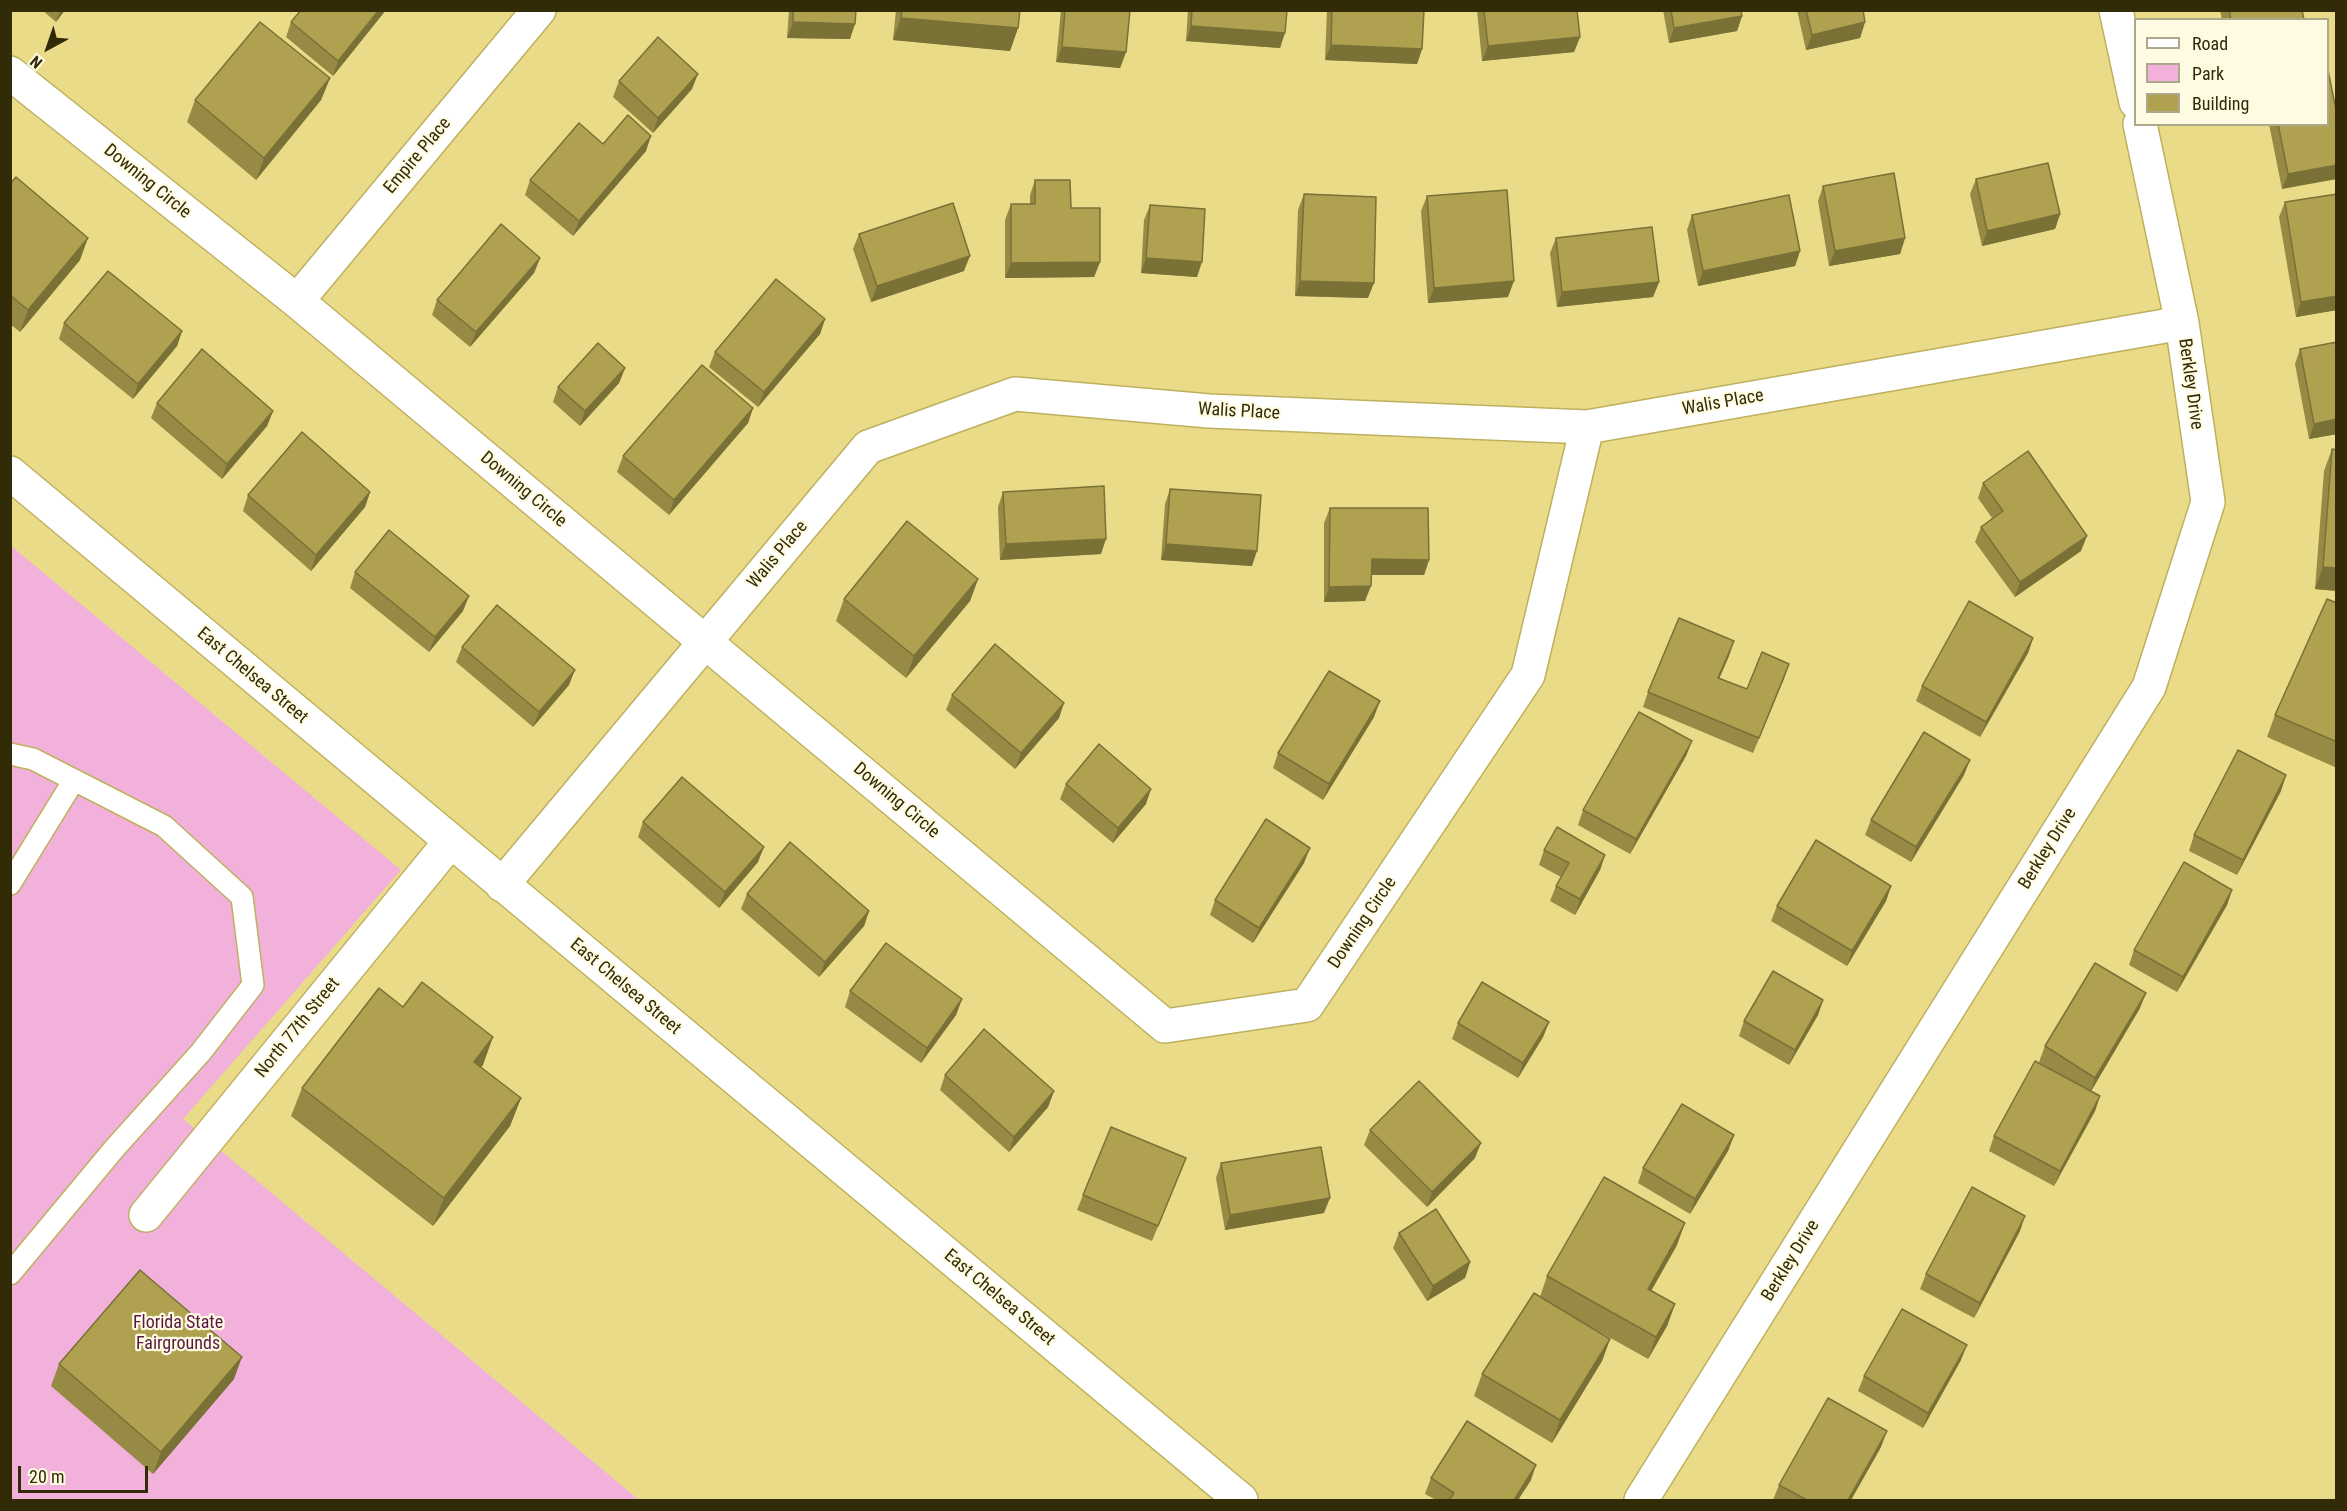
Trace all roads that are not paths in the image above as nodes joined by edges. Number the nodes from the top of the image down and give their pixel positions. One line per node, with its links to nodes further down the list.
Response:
1 (539, 10): 6 (street, Empire Place)
2 (2116, 10): 4 (street)
3 (10, 73): 6 (street, Downing Circle)
4 (2134, 93)
5 (2140, 126): 7 (street, Berkley Drive)
6 (297, 301): 10 (street, Downing Circle)
7 (2182, 323): 8 (street, Walis Place); 19 (street, Berkley Drive)
8 (1587, 427): 10 (street, Walis Place); 10 (street, Downing Circle)
9 (10, 473): 13 (street, East Chelsea Street)
10 (705, 642): 15 (street, Walis Place)
11 (10, 754): 12 (lane)
12 (74, 780): 14 (lane); 17 (lane)
13 (450, 842): 15 (street, East Chelsea Street); 16 (street, North 77th Street)
14 (10, 884)
15 (502, 885): 18 (street, East Chelsea Street)
16 (146, 1215)
17 (10, 1274)
18 (1241, 1500)
19 (1641, 1500)

